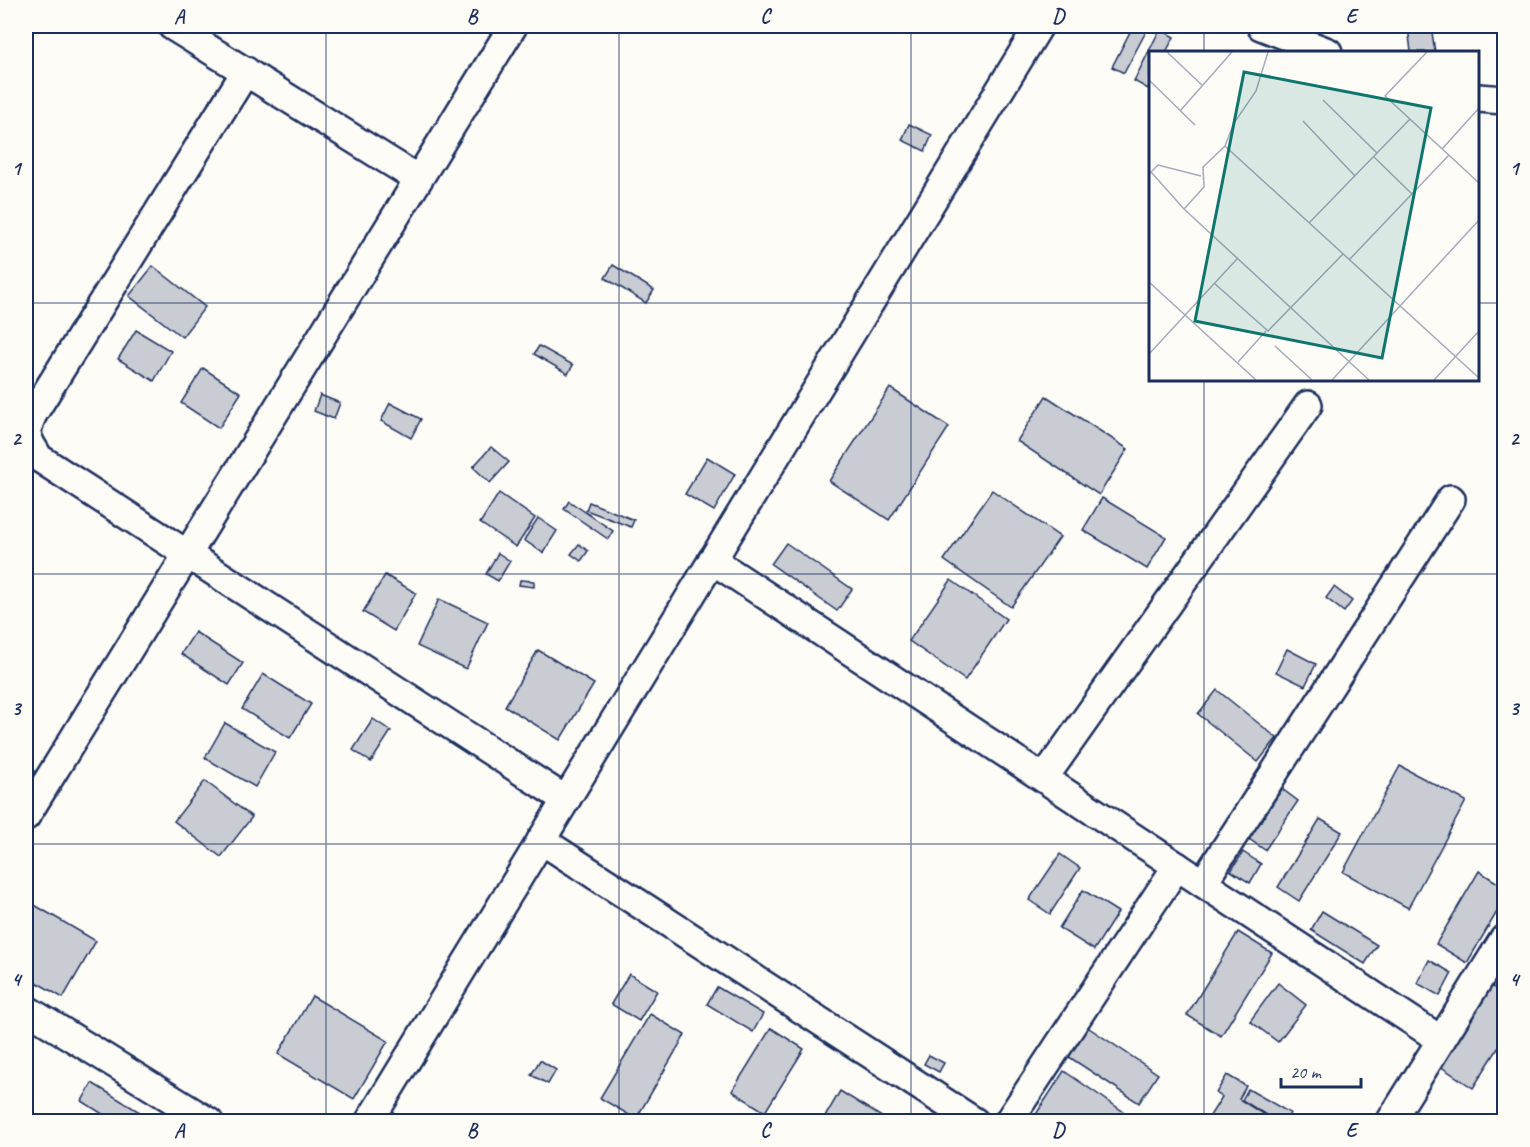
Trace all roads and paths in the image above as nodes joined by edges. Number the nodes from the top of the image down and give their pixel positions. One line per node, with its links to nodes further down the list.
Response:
1 (172, 26): 6 (street)
2 (513, 26): 9 (street)
3 (1039, 26): 14 (street)
4 (1261, 26): 5 (street)
5 (1325, 51)
6 (246, 71): 9 (street); 11 (street)
7 (1479, 98): 8 (street)
8 (1504, 100)
9 (418, 179): 13 (street)
10 (1308, 405): 15 (street)
11 (26, 429): 13 (street)
12 (1451, 500): 20 (street)
13 (187, 554): 16 (street); 17 (street)
14 (712, 560): 15 (street); 16 (street)
15 (1044, 778): 19 (street)
16 (566, 800): 18 (street)
17 (26, 816)
18 (541, 840): 25 (street); 26 (street)
19 (1177, 866): 20 (street); 27 (street)
20 (1203, 883): 23 (street)
21 (1504, 939): 23 (street)
22 (26, 1009): 24 (street)
23 (1441, 1040): 28 (street)
24 (209, 1122)
25 (369, 1122)
26 (975, 1122)
27 (1008, 1122)
28 (1390, 1122)

